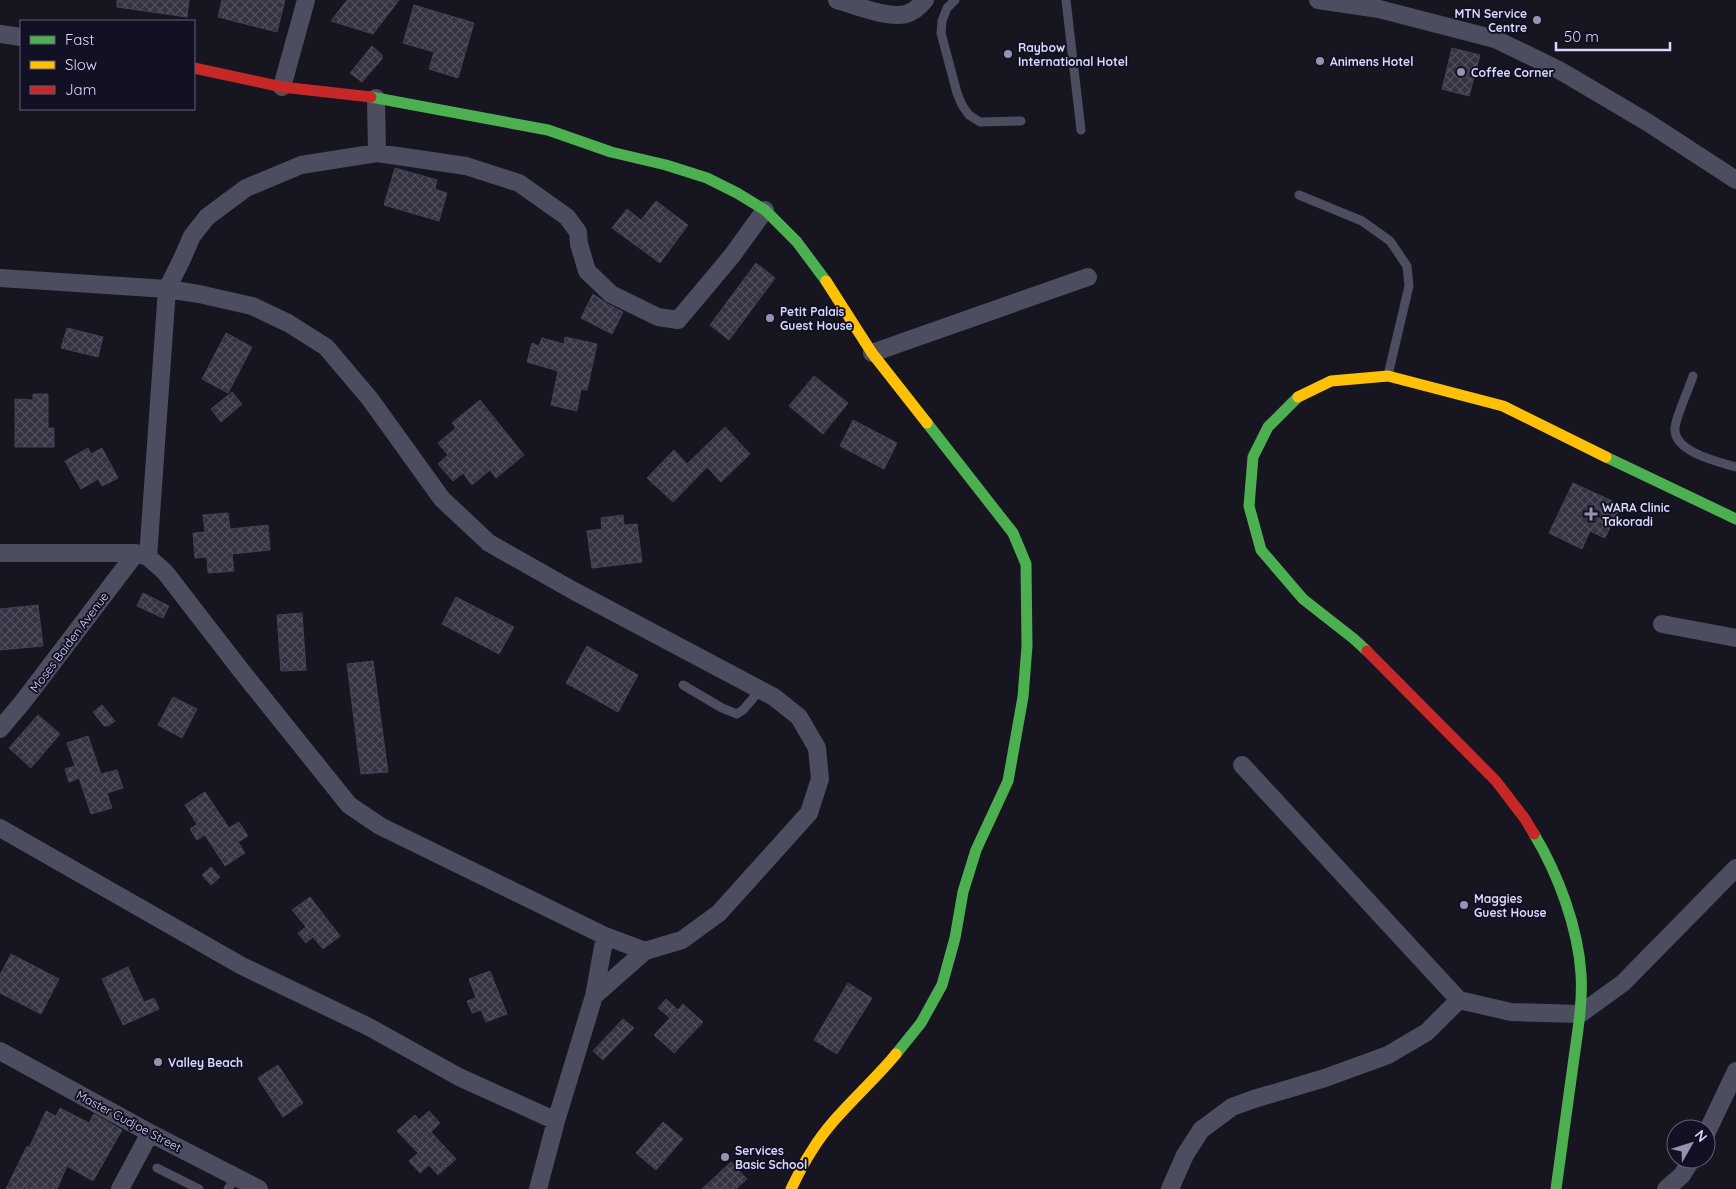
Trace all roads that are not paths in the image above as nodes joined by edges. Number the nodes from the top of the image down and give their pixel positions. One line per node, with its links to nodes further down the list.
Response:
1 (306, 0): 11 (street)
2 (837, 0): 3 (street)
3 (925, 0)
4 (955, 0): 13 (lane)
5 (1066, 0): 14 (lane)
6 (1318, 0): 7 (street)
7 (1378, 5): 16 (street)
8 (0, 34): 9 (street)
9 (20, 37)
10 (195, 68): 11 (street)
11 (282, 87): 12 (street)
12 (376, 98): 15 (street); 18 (street)
13 (1021, 121)
14 (1081, 130)
15 (377, 153): 18 (street); 21 (street)
16 (1736, 180)
17 (1299, 196): 23 (lane)
18 (765, 210): 22 (street)
19 (1088, 276): 22 (street)
20 (0, 278): 21 (street)
21 (167, 290): 28 (street); 32 (street)
22 (872, 353): 55 (street)
23 (1388, 376): 26 (street); 41 (street)
24 (1693, 376): 25 (lane)
25 (1736, 467)
26 (1736, 519)
27 (0, 553): 28 (street)
28 (142, 555): 33 (street, Moses Baiden Avenue); 37 (street)
29 (1662, 624): 30 (street)
30 (1736, 638)
31 (683, 685): 32 (lane)
32 (760, 690): 38 (street)
33 (0, 729)
34 (1242, 765): 40 (street)
35 (0, 828): 45 (street)
36 (1736, 868): 41 (street)
37 (605, 936): 38 (street); 39 (street)
38 (645, 950): 39 (street)
39 (594, 996): 45 (street)
40 (1459, 1000): 41 (street); 56 (street)
41 (1580, 1014): 57 (street)
42 (0, 1051): 46 (street, Master Cudjoe Street)
43 (1736, 1071): 44 (street)
44 (1713, 1119)
45 (556, 1121): 54 (street)
46 (150, 1133): 50 (street, Master Cudjoe Street); 51 (street)
47 (157, 1168): 52 (lane)
48 (1689, 1169): 49 (street)
49 (1686, 1182): 58 (street)
50 (232, 1183): 53 (street, Master Cudjoe Street)
51 (120, 1189)
52 (199, 1189)
53 (259, 1189)
54 (538, 1189)
55 (791, 1189)
56 (1170, 1189)
57 (1556, 1189)
58 (1666, 1189)

